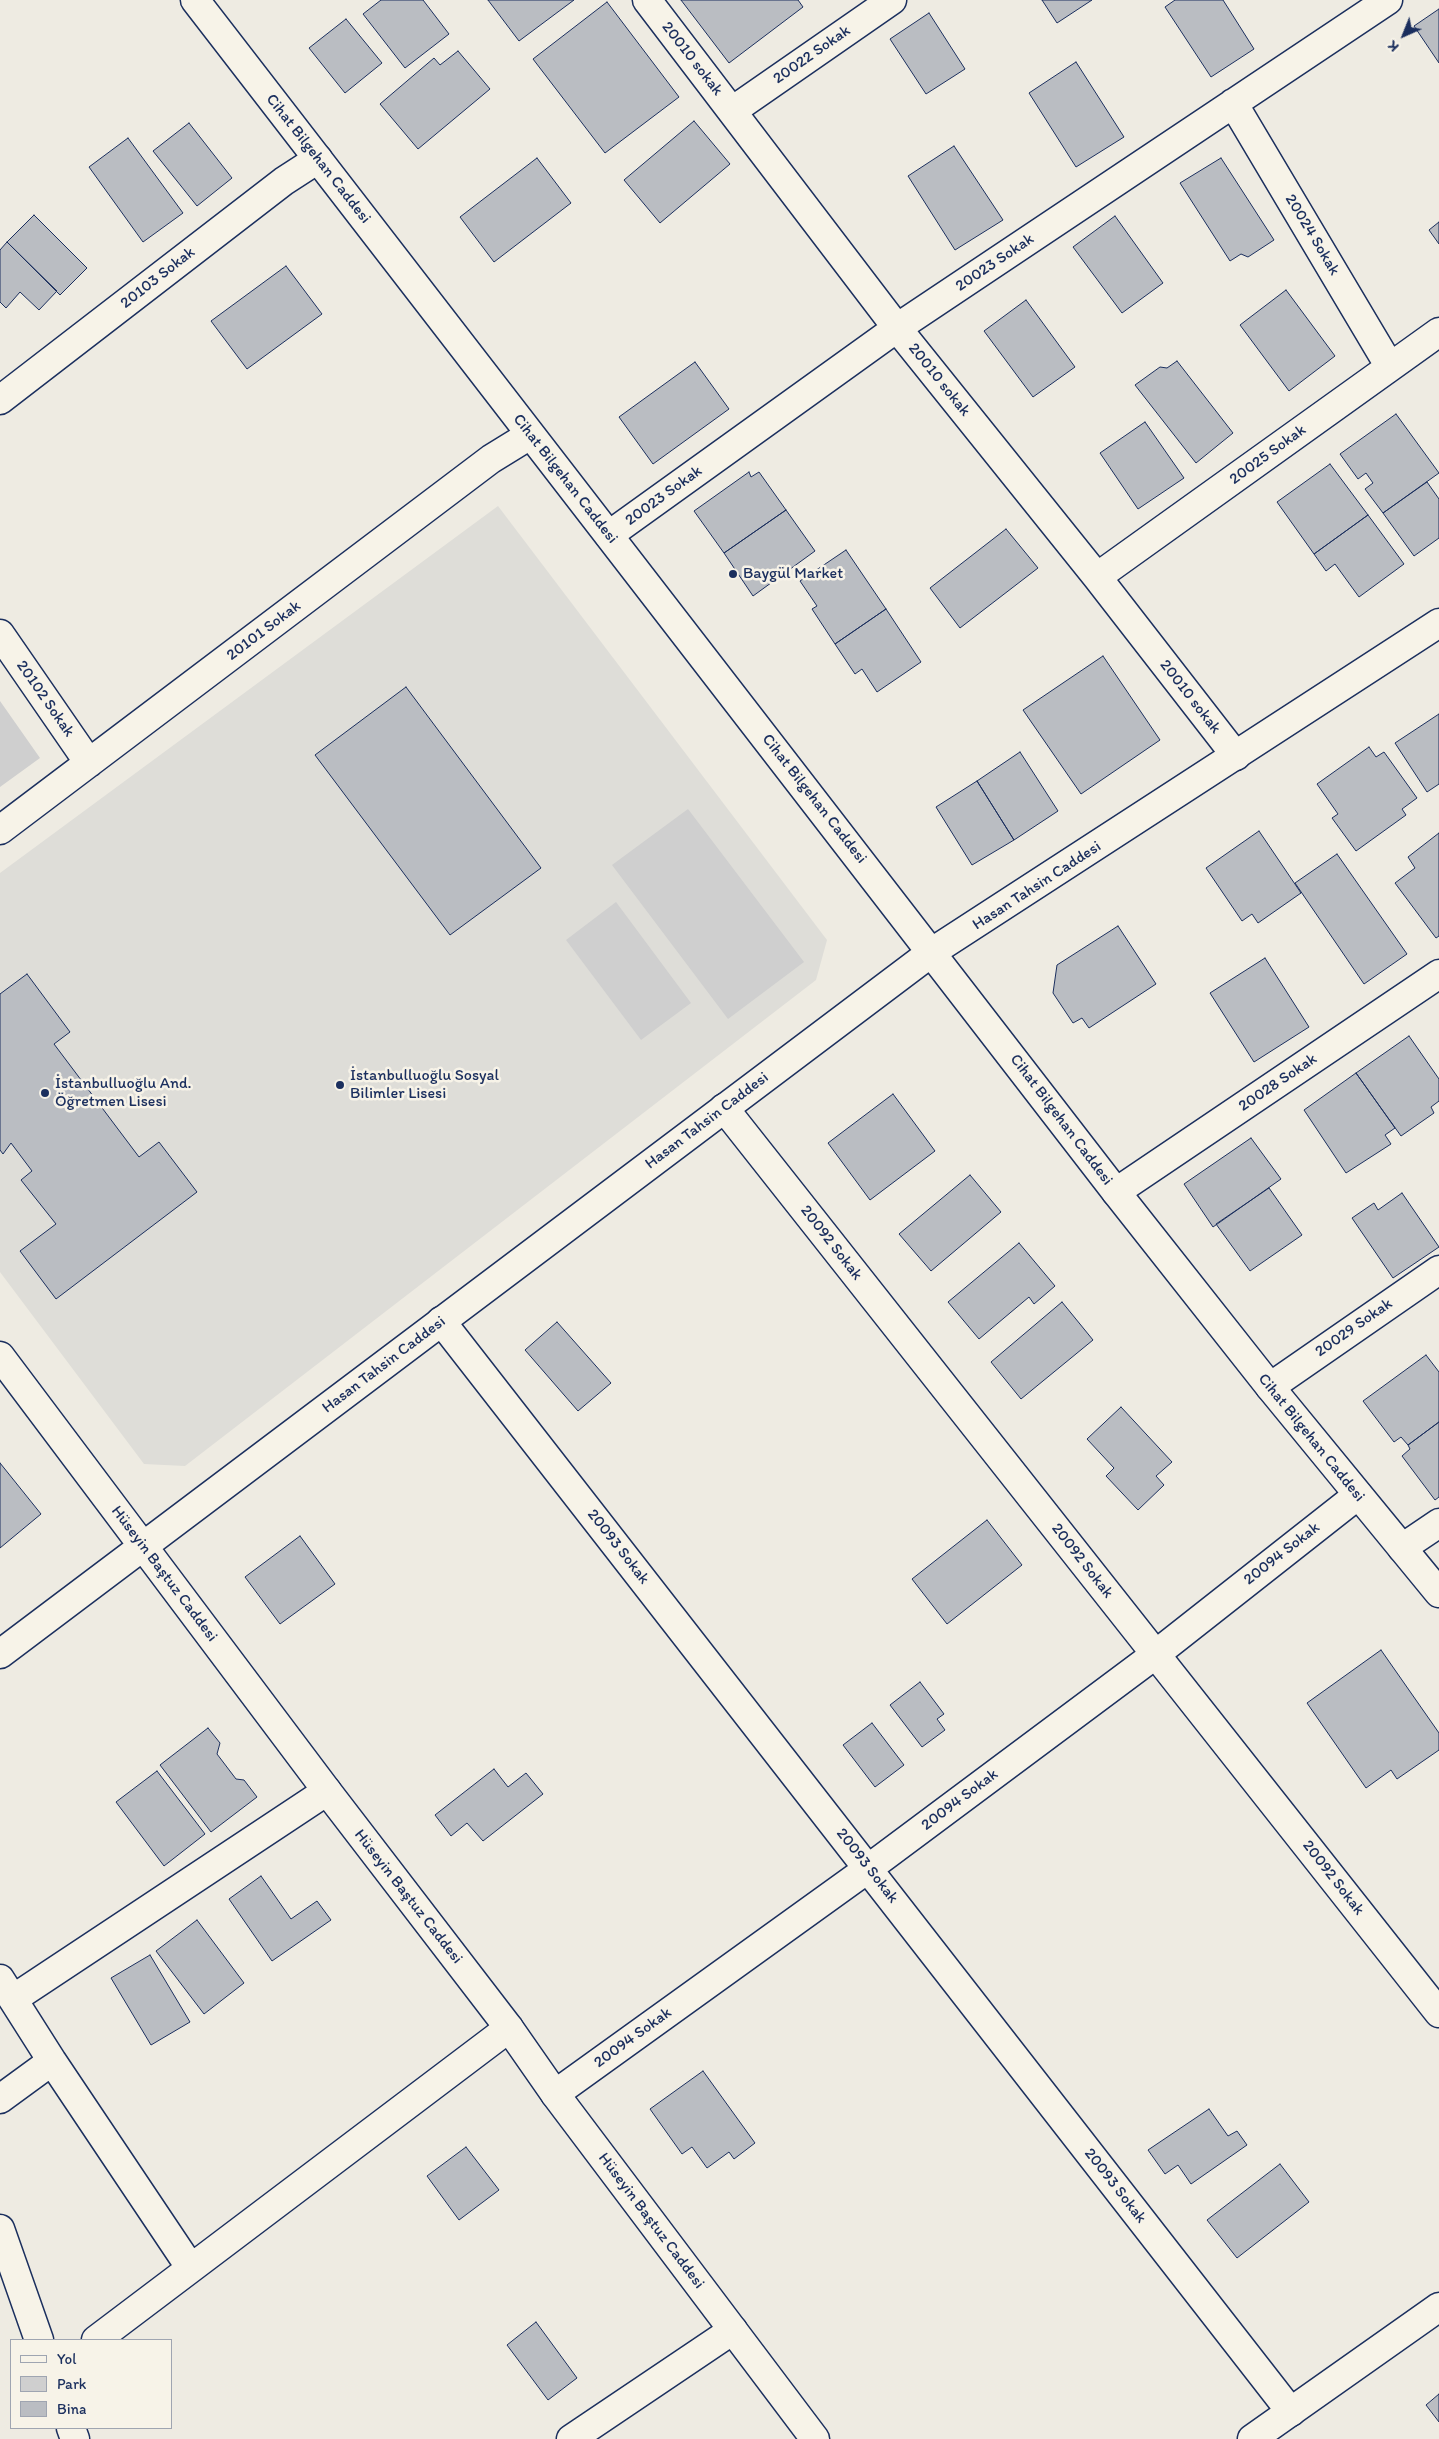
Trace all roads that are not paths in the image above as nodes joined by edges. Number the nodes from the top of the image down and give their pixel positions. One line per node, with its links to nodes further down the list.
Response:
1 (195, 0): 7 (street, Cihat Bilgehan Caddesi)
2 (647, 0): 6 (street, 20010 sokak)
3 (892, 0): 6 (street, 20022 Sokak)
4 (1388, 0): 5 (street, 20023 Sokak)
5 (1233, 103): 8 (street, 20023 Sokak); 10 (street, 20024 Sokak)
6 (732, 111): 8 (street, 20010 sokak)
7 (318, 160): 11 (street, 20103 Sokak); 12 (street, Cihat Bilgehan Caddesi)
8 (897, 328): 13 (street, 20023 Sokak); 14 (street, 20010 sokak)
9 (1439, 332): 10 (street, 20025 Sokak)
10 (1390, 367): 14 (street, 20025 Sokak)
11 (0, 400)
12 (530, 435): 13 (street, Cihat Bilgehan Caddesi); 18 (street, 20101 Sokak)
13 (609, 535): 20 (street, Cihat Bilgehan Caddesi)
14 (1097, 577): 17 (street, 20010 sokak)
15 (1439, 623): 17 (street, Hasan Tahsin Caddesi)
16 (0, 634): 18 (street, 20102 Sokak)
17 (1236, 756): 20 (street, Hasan Tahsin Caddesi)
18 (89, 763): 19 (street, 20101 Sokak)
19 (0, 830)
20 (932, 952): 22 (street, Hasan Tahsin Caddesi); 23 (street, Cihat Bilgehan Caddesi)
21 (1439, 974): 23 (street, 20028 Sokak)
22 (724, 1108): 25 (street, Hasan Tahsin Caddesi); 34 (street, 20092 Sokak)
23 (1116, 1192): 27 (street, Cihat Bilgehan Caddesi)
24 (1439, 1270): 27 (street, 20029 Sokak)
25 (441, 1321): 30 (street, Hasan Tahsin Caddesi); 36 (street, 20093 Sokak)
26 (0, 1356): 30 (street, Hüseyin Baştuz Caddesi)
27 (1270, 1387): 28 (street, Cihat Bilgehan Caddesi)
28 (1358, 1495): 31 (street, Cihat Bilgehan Caddesi); 34 (street, 20094 Sokak)
29 (1439, 1522): 31 (street)
30 (143, 1546): 33 (street, Hasan Tahsin Caddesi); 35 (street, Hüseyin Baştuz Caddesi)
31 (1402, 1548): 32 (street, Cihat Bilgehan Caddesi)
32 (1439, 1593)
33 (0, 1654)
34 (1156, 1654): 36 (street, 20094 Sokak); 38 (street, 20092 Sokak)
35 (327, 1791): 37 (street); 39 (street, Hüseyin Baştuz Caddesi)
36 (868, 1868): 41 (street, 20094 Sokak); 49 (street, 20093 Sokak)
37 (7, 1989): 40 (street)
38 (1439, 2013)
39 (509, 2028): 41 (street, Hüseyin Baştuz Caddesi); 44 (street)
40 (52, 2061): 42 (street); 44 (street)
41 (555, 2094): 46 (street, Hüseyin Baştuz Caddesi)
42 (0, 2099)
43 (0, 2230): 47 (street)
44 (190, 2267): 48 (street)
45 (1439, 2307): 49 (street)
46 (733, 2330): 50 (street); 51 (street, Hüseyin Baştuz Caddesi)
47 (40, 2339)
48 (97, 2339)
49 (1291, 2412): 52 (street)
50 (571, 2439)
51 (815, 2439)
52 (1252, 2439)

